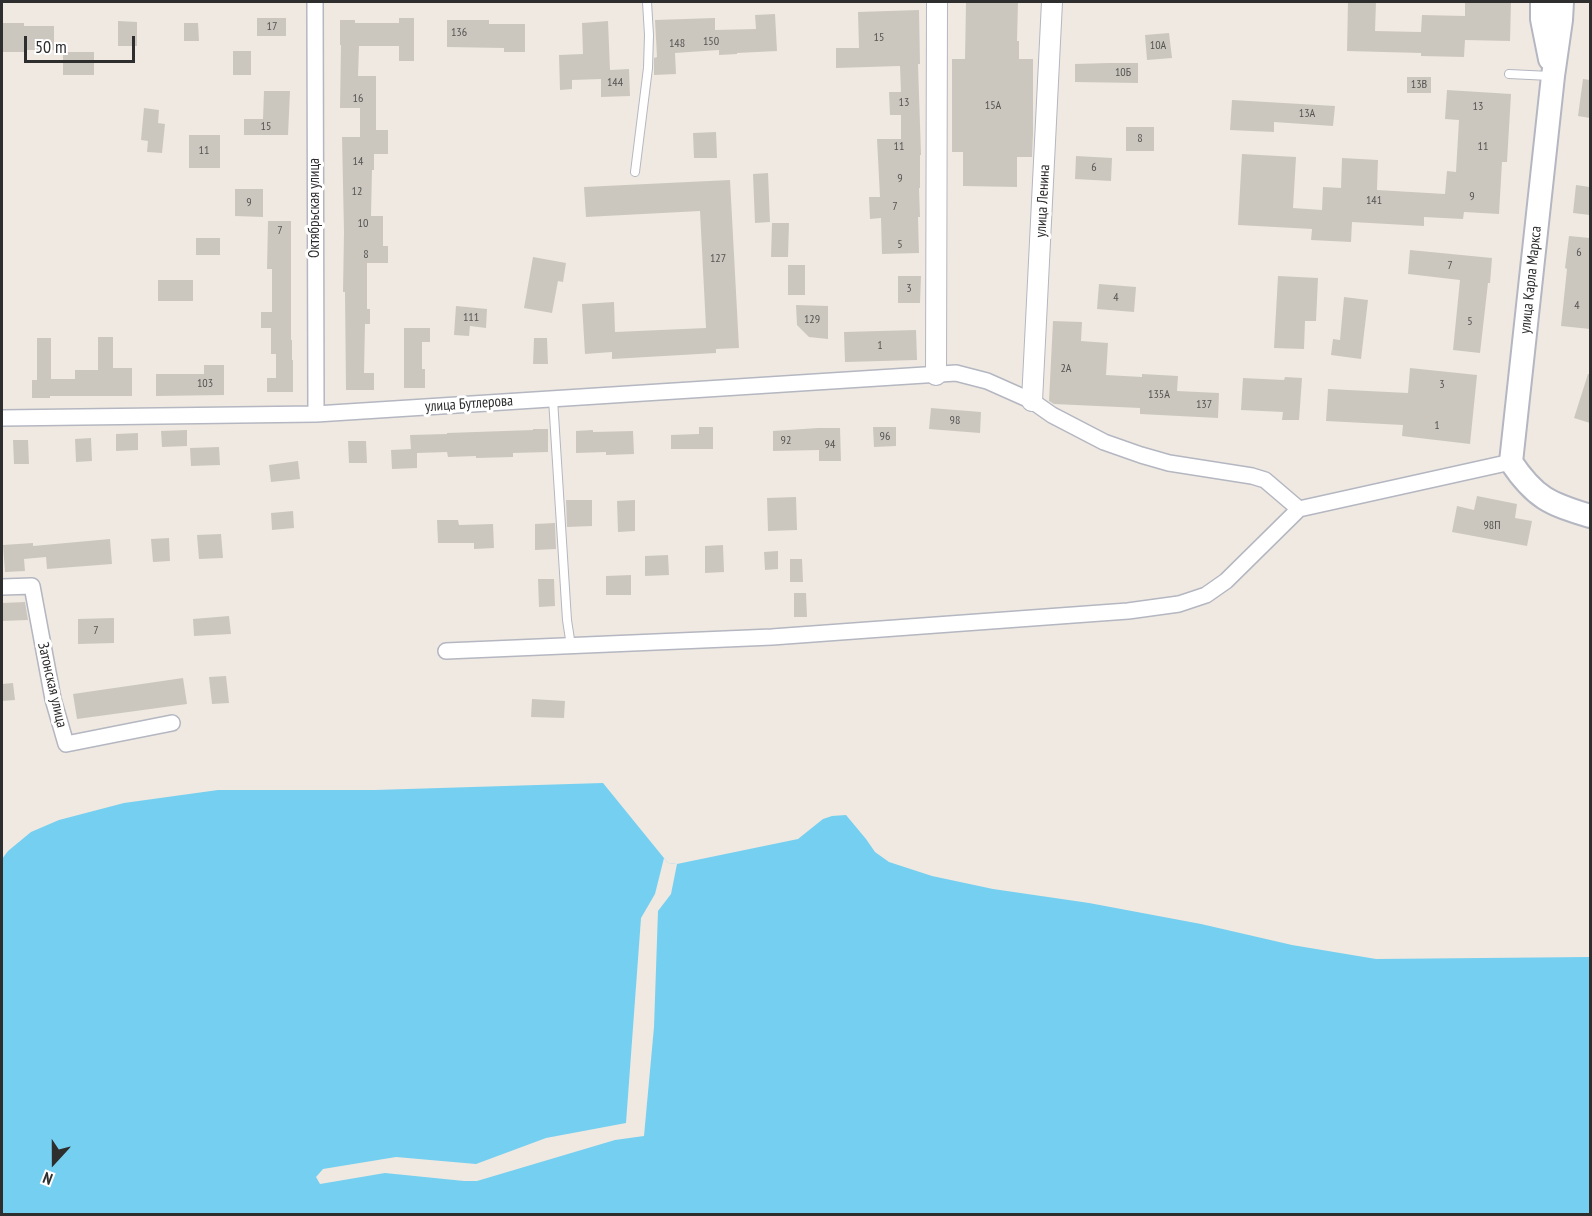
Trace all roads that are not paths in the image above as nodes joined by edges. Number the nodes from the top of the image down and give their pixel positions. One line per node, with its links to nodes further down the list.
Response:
1 (315, 2): 12 (street, Октябрьская улица)
2 (647, 2): 8 (lane)
3 (937, 2): 9 (street)
4 (1052, 2): 11 (street, улица Ленина)
5 (1552, 11): 7 (main road, улица Карла Маркса)
6 (1509, 74): 7 (lane)
7 (1553, 76): 14 (main road, улица Карла Маркса)
8 (636, 172)
9 (936, 375): 10 (street, улица Бутлерова); 11 (street, улица Бутлерова)
10 (553, 399): 12 (street, улица Бутлерова); 18 (lane)
11 (1032, 401): 15 (street, улица Бутлерова)
12 (316, 414): 13 (street, улица Бутлерова)
13 (2, 418)
14 (1517, 472): 15 (street); 16 (main road)
15 (1299, 509): 18 (street)
16 (1590, 516)
17 (2, 587): 20 (street, Затонская улица)
18 (572, 646): 19 (street)
19 (446, 651)
20 (172, 723)

